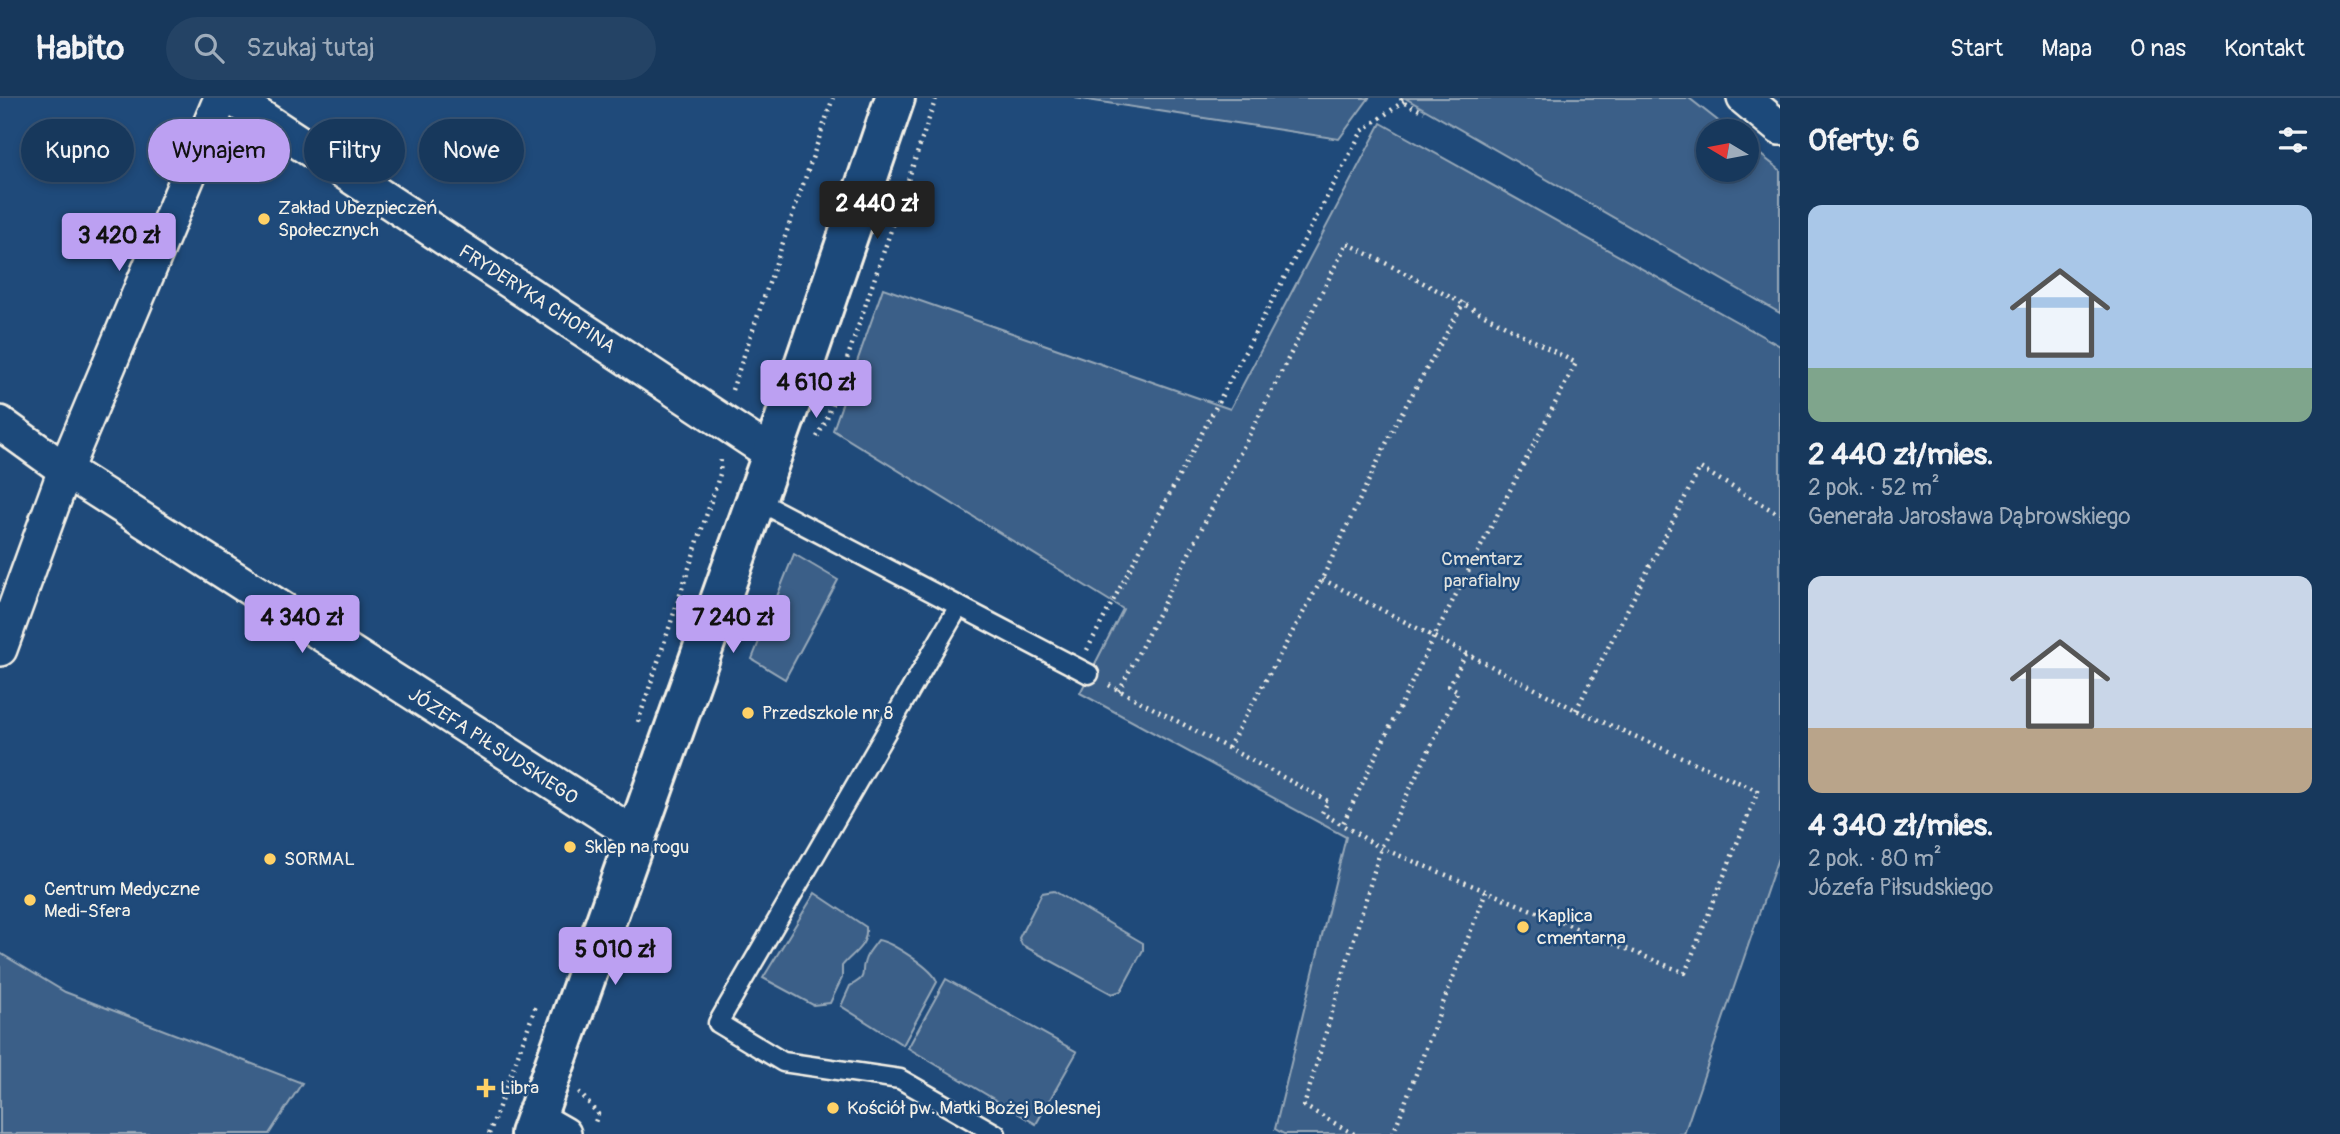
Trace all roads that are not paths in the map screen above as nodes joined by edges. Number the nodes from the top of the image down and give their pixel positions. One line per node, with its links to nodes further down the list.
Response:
1 (221, 98): 8 (street)
2 (232, 98): 7 (street, FRYDERYKA CHOPINA)
3 (895, 98): 7 (street)
4 (1744, 98): 5 (street)
5 (1780, 128)
6 (0, 423): 8 (street, JÓZEFA PIŁSUDSKIEGO)
7 (772, 454): 9 (street)
8 (65, 470): 11 (street); 13 (street, JÓZEFA PIŁSUDSKIEGO)
9 (756, 500): 10 (lane); 13 (street)
10 (959, 607): 12 (lane); 15 (lane)
11 (0, 649)
12 (1083, 671)
13 (637, 836): 14 (street)
14 (543, 1129)
15 (996, 1134)

